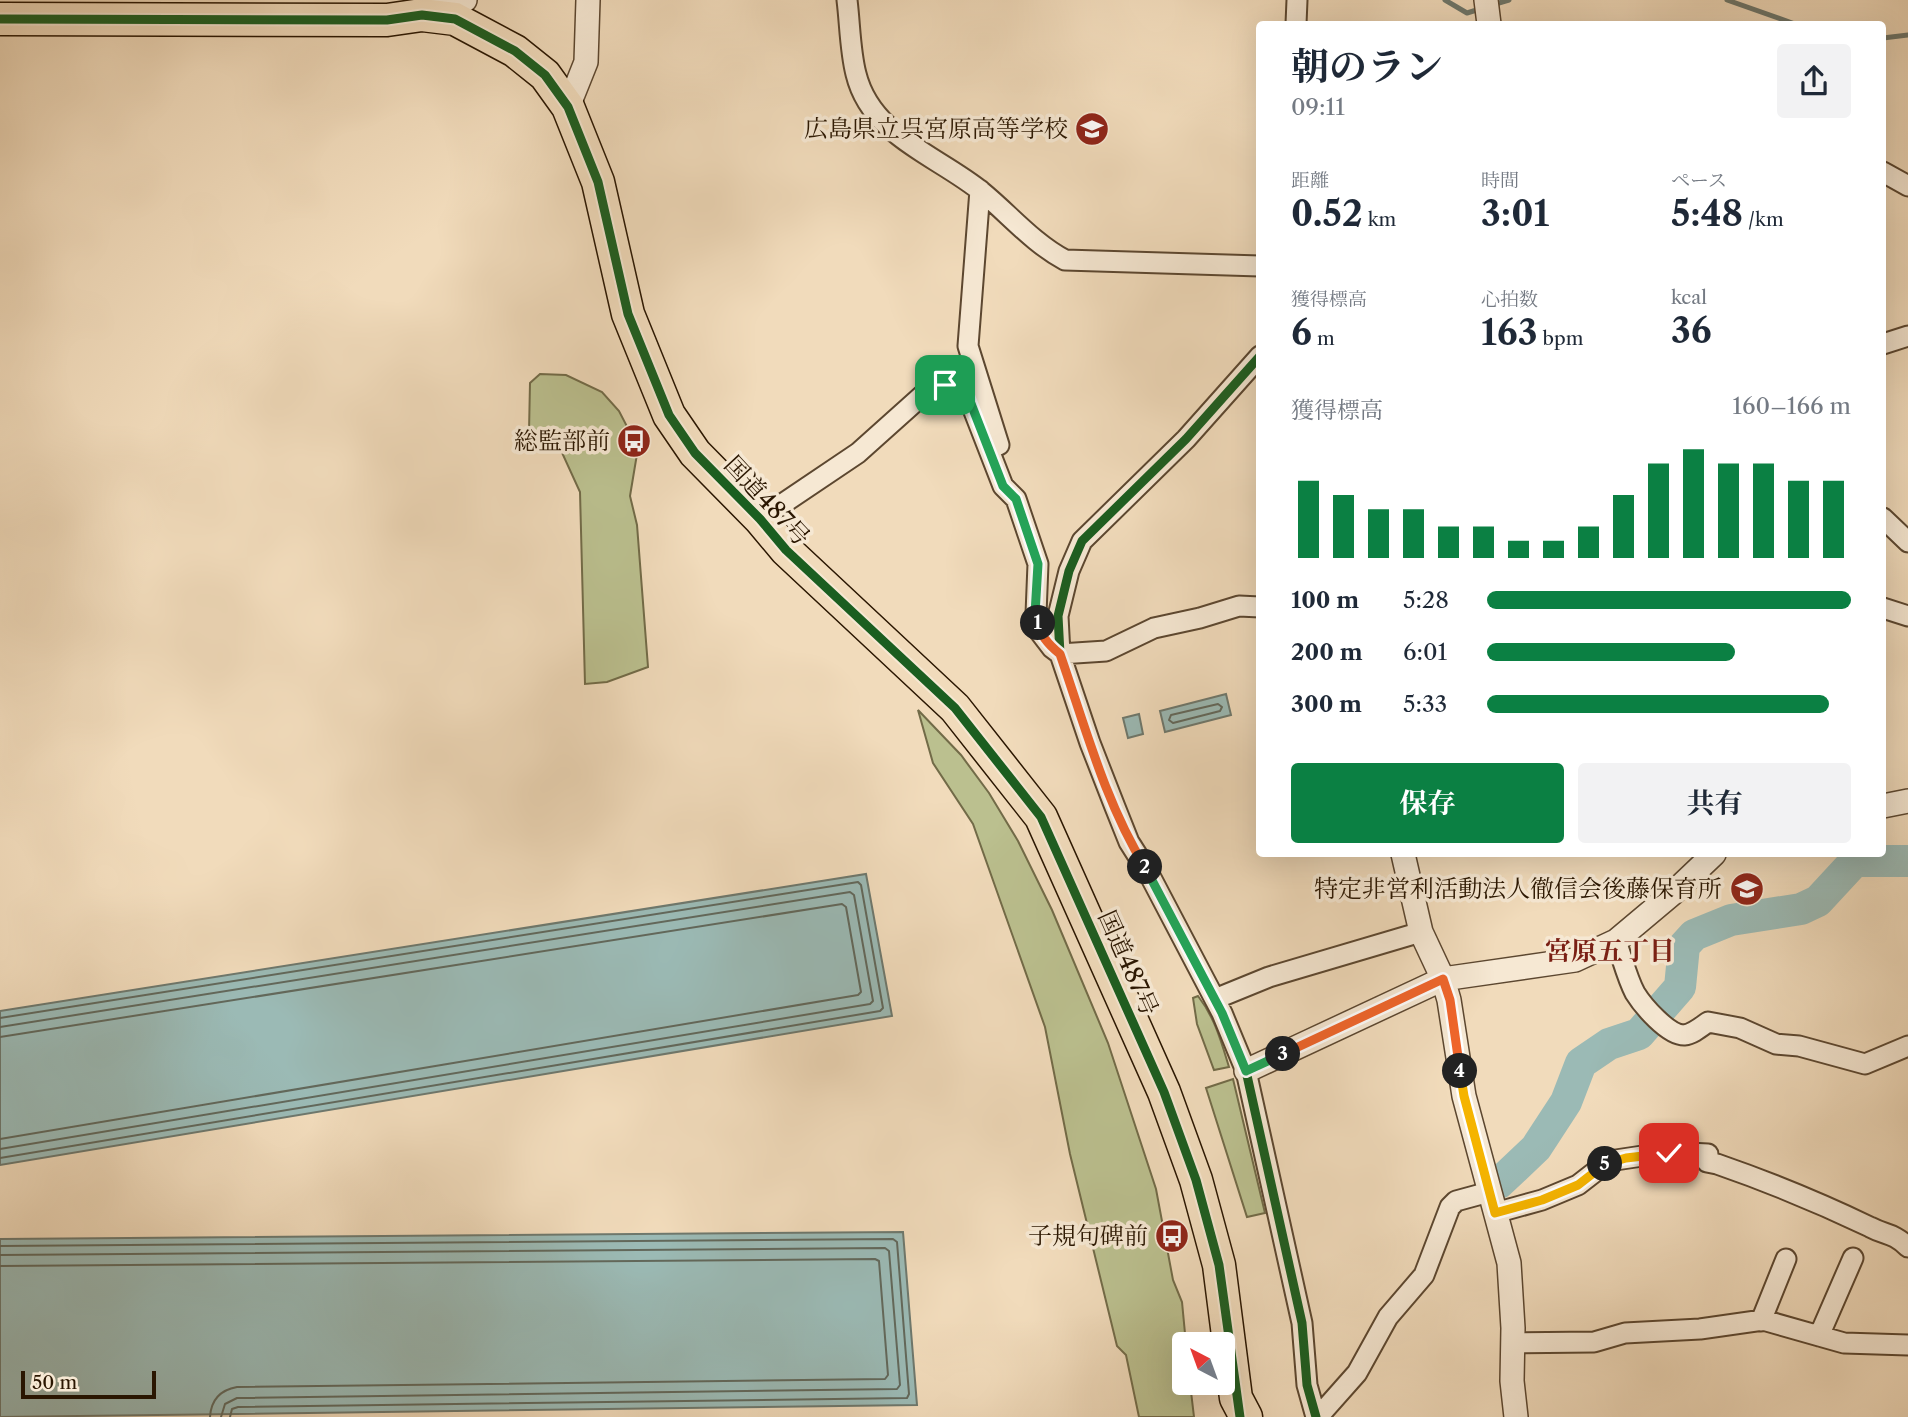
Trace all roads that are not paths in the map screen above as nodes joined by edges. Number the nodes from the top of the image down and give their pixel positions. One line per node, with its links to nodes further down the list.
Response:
1 (464, 0): 6 (street)
2 (588, 0): 10 (street)
3 (847, 0): 13 (street)
4 (1297, 0): 8 (street)
5 (1486, 0): 9 (street)
6 (422, 15): 7 (highway, 国道487号); 10 (highway, 国道487号)
7 (0, 19)
8 (1296, 21)
9 (1489, 21)
10 (568, 107): 19 (highway, 国道487号)
11 (1886, 174): 12 (street)
12 (1908, 186)
13 (980, 190): 14 (street); 18 (street)
14 (1256, 266)
15 (1908, 336): 16 (street)
16 (1886, 343)
17 (1256, 360): 25 (street)
18 (1016, 499): 19 (street); 25 (street)
19 (760, 519): 44 (highway, 国道487号)
20 (1886, 521): 21 (street)
21 (1908, 542)
22 (1256, 607): 25 (street)
23 (1886, 609): 24 (street)
24 (1908, 616)
25 (1060, 654): 33 (street)
26 (1908, 801): 27 (street)
27 (1886, 805)
28 (1404, 857): 30 (street)
29 (1711, 857): 31 (street)
30 (1421, 932): 32 (street); 33 (street)
31 (1616, 941): 32 (street); 34 (street)
32 (1443, 979): 35 (street); 36 (street)
33 (1215, 999): 35 (street)
34 (1908, 1046)
35 (1246, 1071): 45 (street)
36 (1492, 1203): 37 (street); 42 (street); 45 (street)
37 (1908, 1247)
38 (1853, 1258): 41 (street)
39 (1786, 1259): 40 (street)
40 (1761, 1321): 41 (street); 42 (street)
41 (1819, 1336): 43 (street)
42 (1513, 1343): 46 (street)
43 (1908, 1345)
44 (1240, 1412)
45 (1317, 1417)
46 (1517, 1417)

